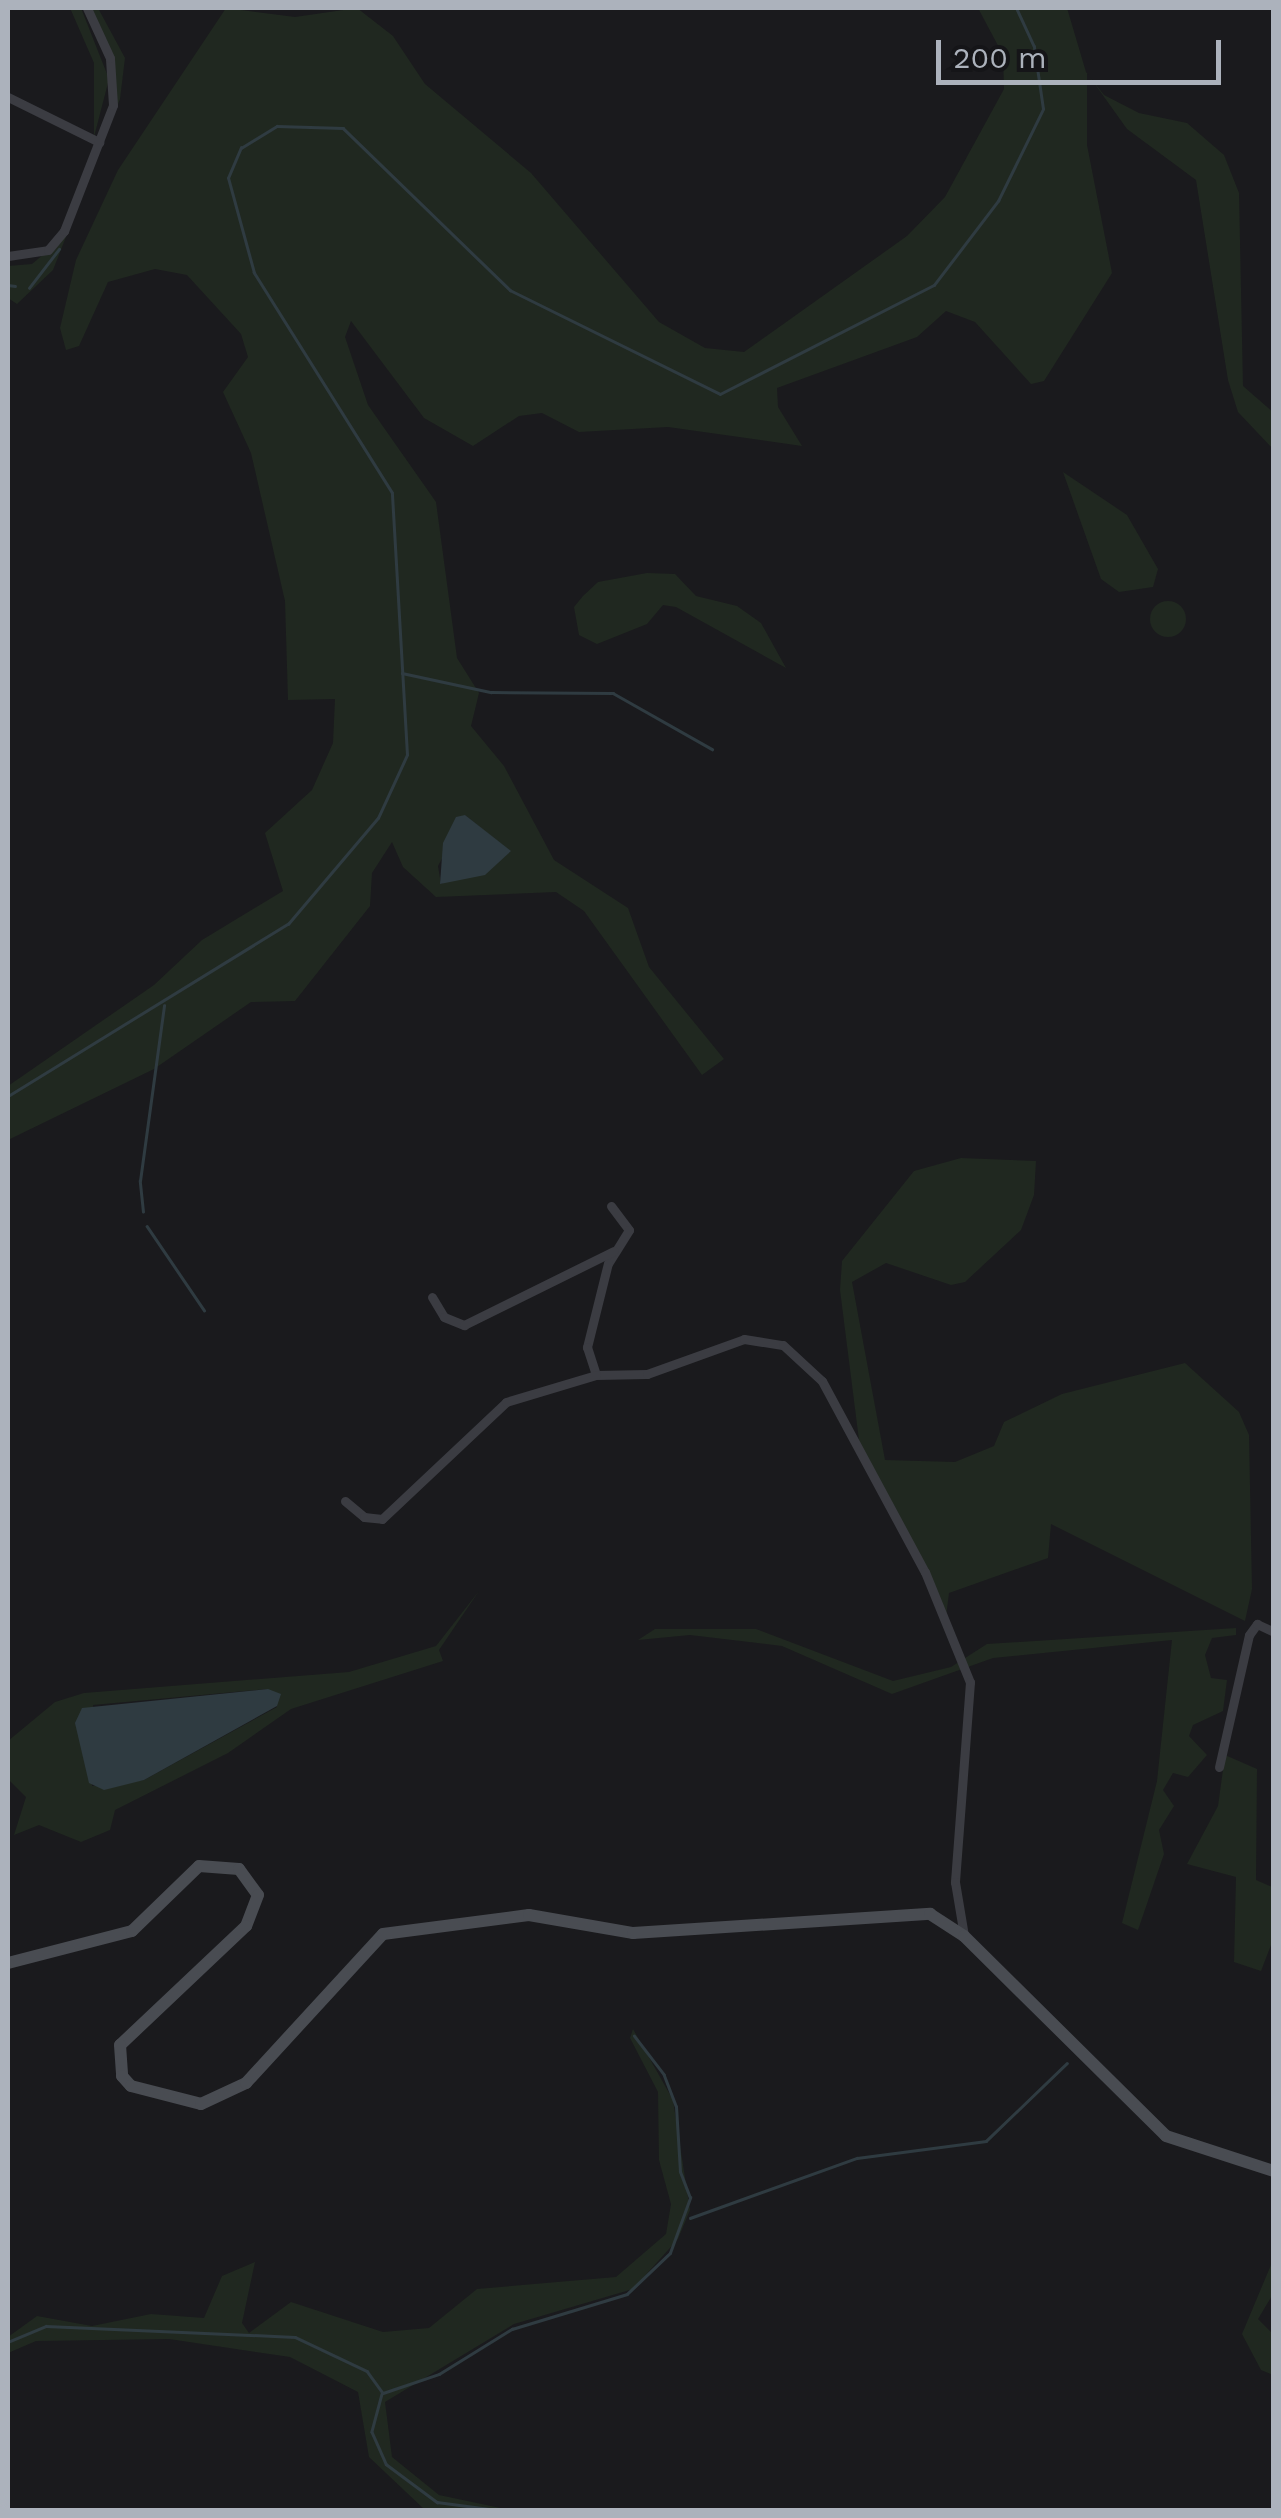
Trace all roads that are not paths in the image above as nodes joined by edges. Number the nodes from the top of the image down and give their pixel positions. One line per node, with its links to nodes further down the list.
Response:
1 (87, 8): 3 (street)
2 (8, 98): 3 (street)
3 (99, 142): 4 (street)
4 (8, 256)
5 (612, 1206): 6 (street)
6 (614, 1251): 7 (street); 8 (street)
7 (432, 1297)
8 (596, 1376): 9 (street); 12 (street)
9 (346, 1502)
10 (1274, 1632): 11 (street)
11 (1220, 1767)
12 (964, 1936): 13 (street); 14 (street)
13 (8, 1963)
14 (1274, 2171)

